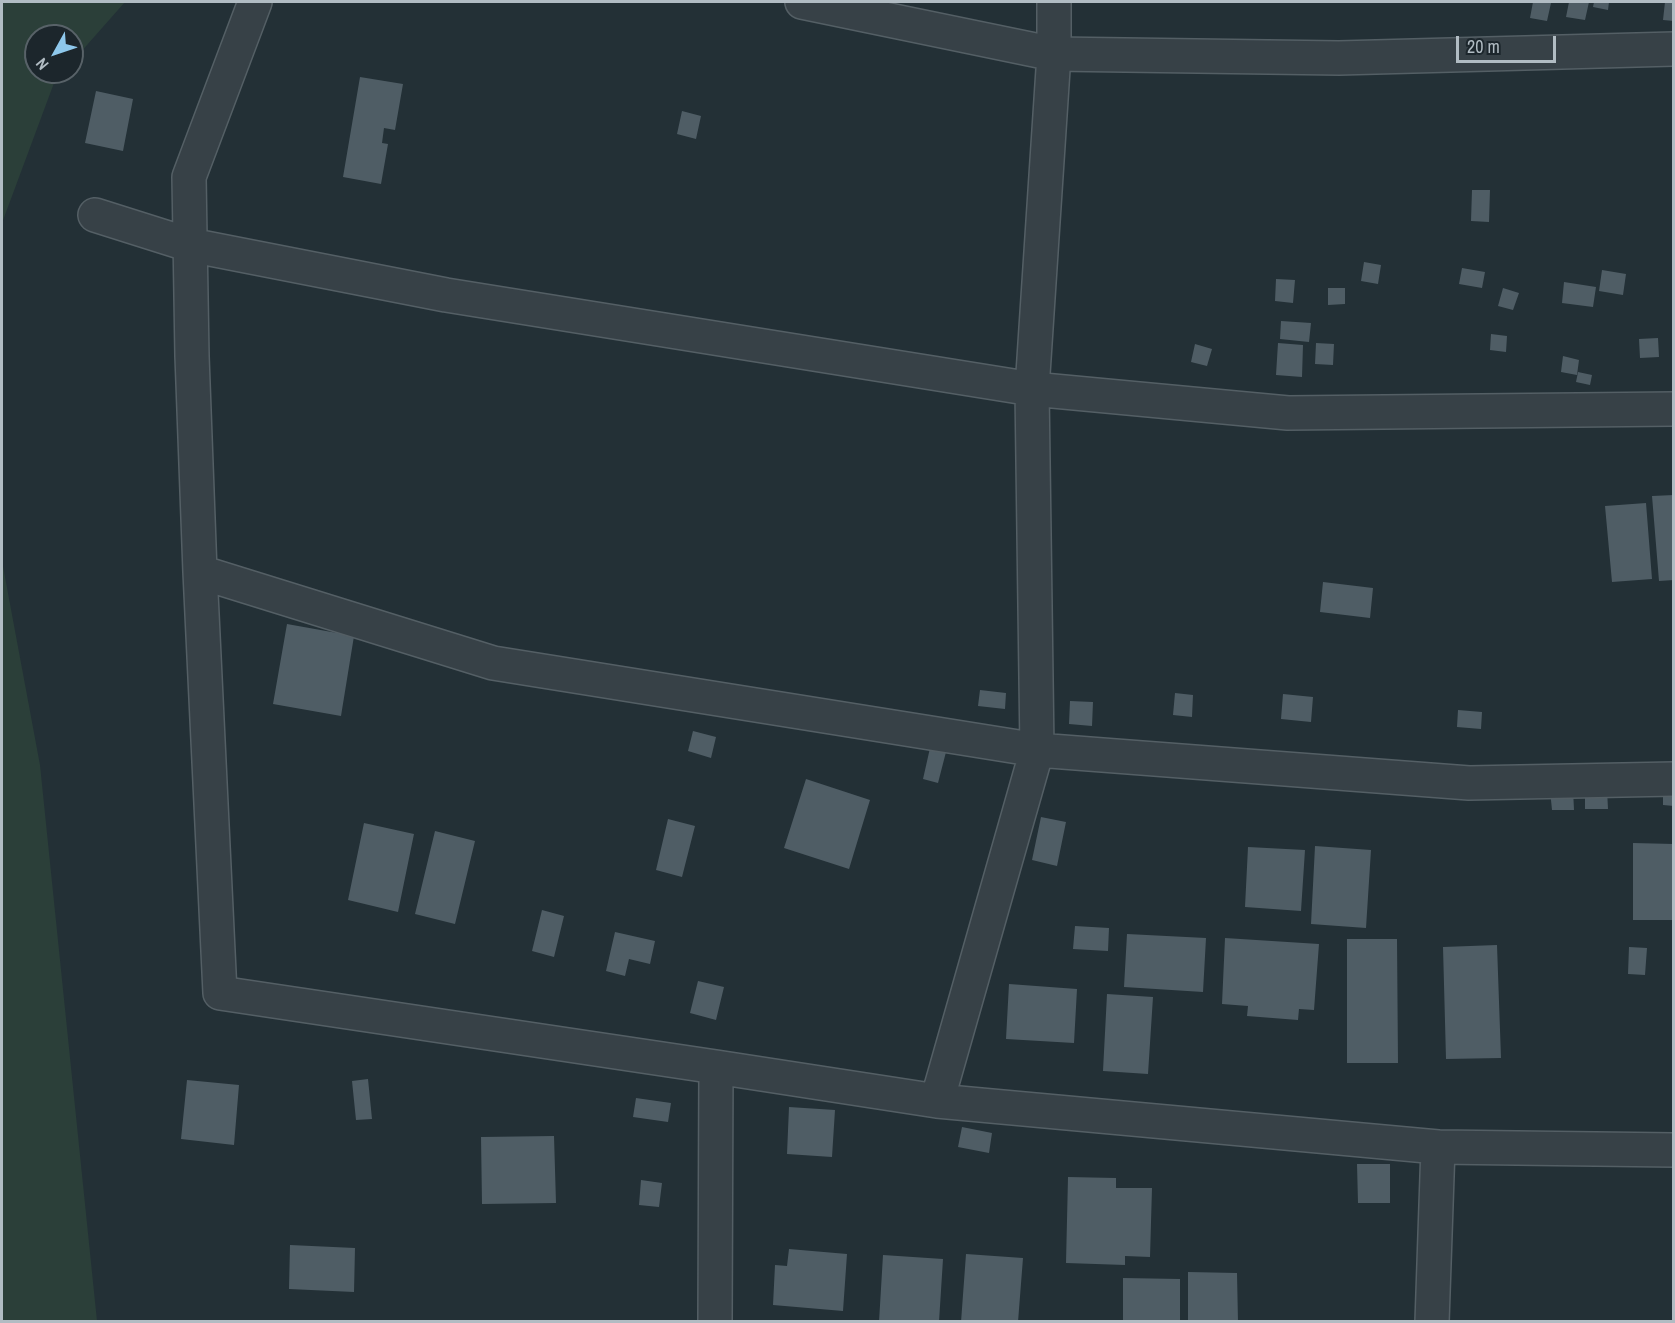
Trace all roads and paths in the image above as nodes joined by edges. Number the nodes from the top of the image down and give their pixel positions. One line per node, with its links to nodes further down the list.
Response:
1 (255, 2): 7 (street)
2 (802, 2): 5 (street)
3 (1054, 2): 5 (street)
4 (1674, 49): 5 (street)
5 (1054, 54): 8 (street)
6 (95, 215): 7 (street)
7 (190, 245): 8 (street); 10 (street)
8 (1032, 389): 9 (street); 11 (street)
9 (1674, 409)
10 (200, 572): 11 (street); 13 (street)
11 (1037, 750): 12 (street); 14 (street)
12 (1674, 778)
13 (716, 1067): 14 (street); 17 (street)
14 (937, 1101): 15 (street)
15 (1438, 1147): 16 (street); 18 (street)
16 (1674, 1150)
17 (715, 1322)
18 (1432, 1322)

